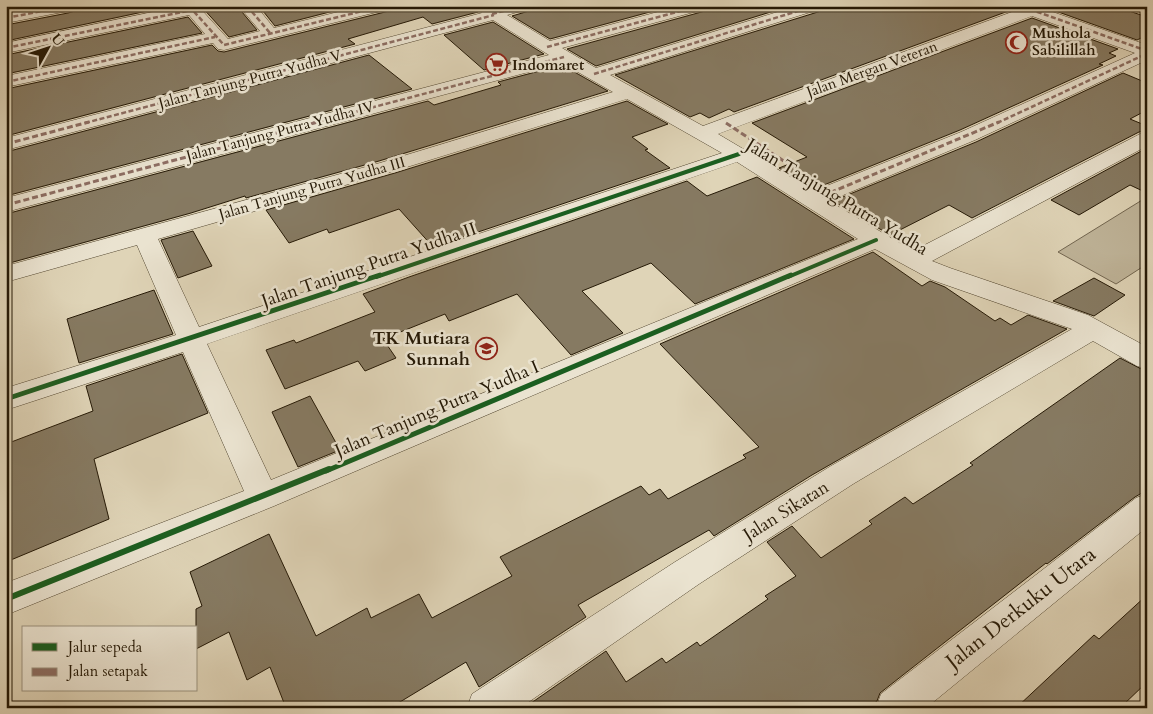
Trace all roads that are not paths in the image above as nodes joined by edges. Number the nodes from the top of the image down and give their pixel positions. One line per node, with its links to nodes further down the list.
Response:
1 (68, 6): 11 (street)
2 (247, 6): 12 (street)
3 (383, 6): 9 (street)
4 (522, 6): 10 (street, Jalan Tanjung Putra Yudha V)
5 (699, 6): 15 (street, Jalan Tanjung Putra Yudha IV)
6 (814, 6): 16 (street)
7 (191, 8): 13 (street); 14 (street)
8 (1037, 8): 19 (street, Jalan Mergan Veteran); 24 (street)
9 (339, 11): 12 (street)
10 (489, 12): 15 (street, Jalan Tanjung Putra Yudha); 22 (street, Jalan Tanjung Putra Yudha V)
11 (6, 18)
12 (270, 33): 13 (street)
13 (214, 37): 17 (street)
14 (6, 48)
15 (555, 55): 16 (street, Jalan Tanjung Putra Yudha); 25 (street, Jalan Tanjung Putra Yudha IV)
16 (594, 74): 18 (street, Jalan Tanjung Putra Yudha)
17 (6, 82)
18 (622, 96): 20 (street, Jalan Tanjung Putra Yudha); 26 (street, Jalan Tanjung Putra Yudha III)
19 (726, 123): 20 (street, Jalan Mergan Veteran); 24 (street)
20 (702, 132): 23 (street, Jalan Tanjung Putra Yudha)
21 (1147, 138): 28 (street)
22 (6, 144)
23 (739, 154): 24 (street, Jalan Tanjung Putra Yudha); 31 (street, Jalan Tanjung Putra Yudha II)
24 (822, 196): 27 (street, Jalan Tanjung Putra Yudha)
25 (6, 205)
26 (144, 235): 29 (street, Jalan Tanjung Putra Yudha III); 31 (street)
27 (876, 240): 28 (street, Jalan Tanjung Putra Yudha); 34 (street, Jalan Tanjung Putra Yudha I)
28 (913, 261): 30 (street, Jalan Tanjung Putra Yudha)
29 (6, 274)
30 (1094, 328): 32 (street, Jalan Tanjung Putra Yudha); 37 (street, Jalan Sikatan)
31 (192, 339): 33 (street, Jalan Tanjung Putra Yudha II); 34 (street)
32 (1147, 359)
33 (6, 399)
34 (263, 497): 36 (street, Jalan Tanjung Putra Yudha I)
35 (1147, 508): 38 (street, Jalan Derkuku Utara)
36 (6, 599)
37 (486, 708)
38 (895, 708)

